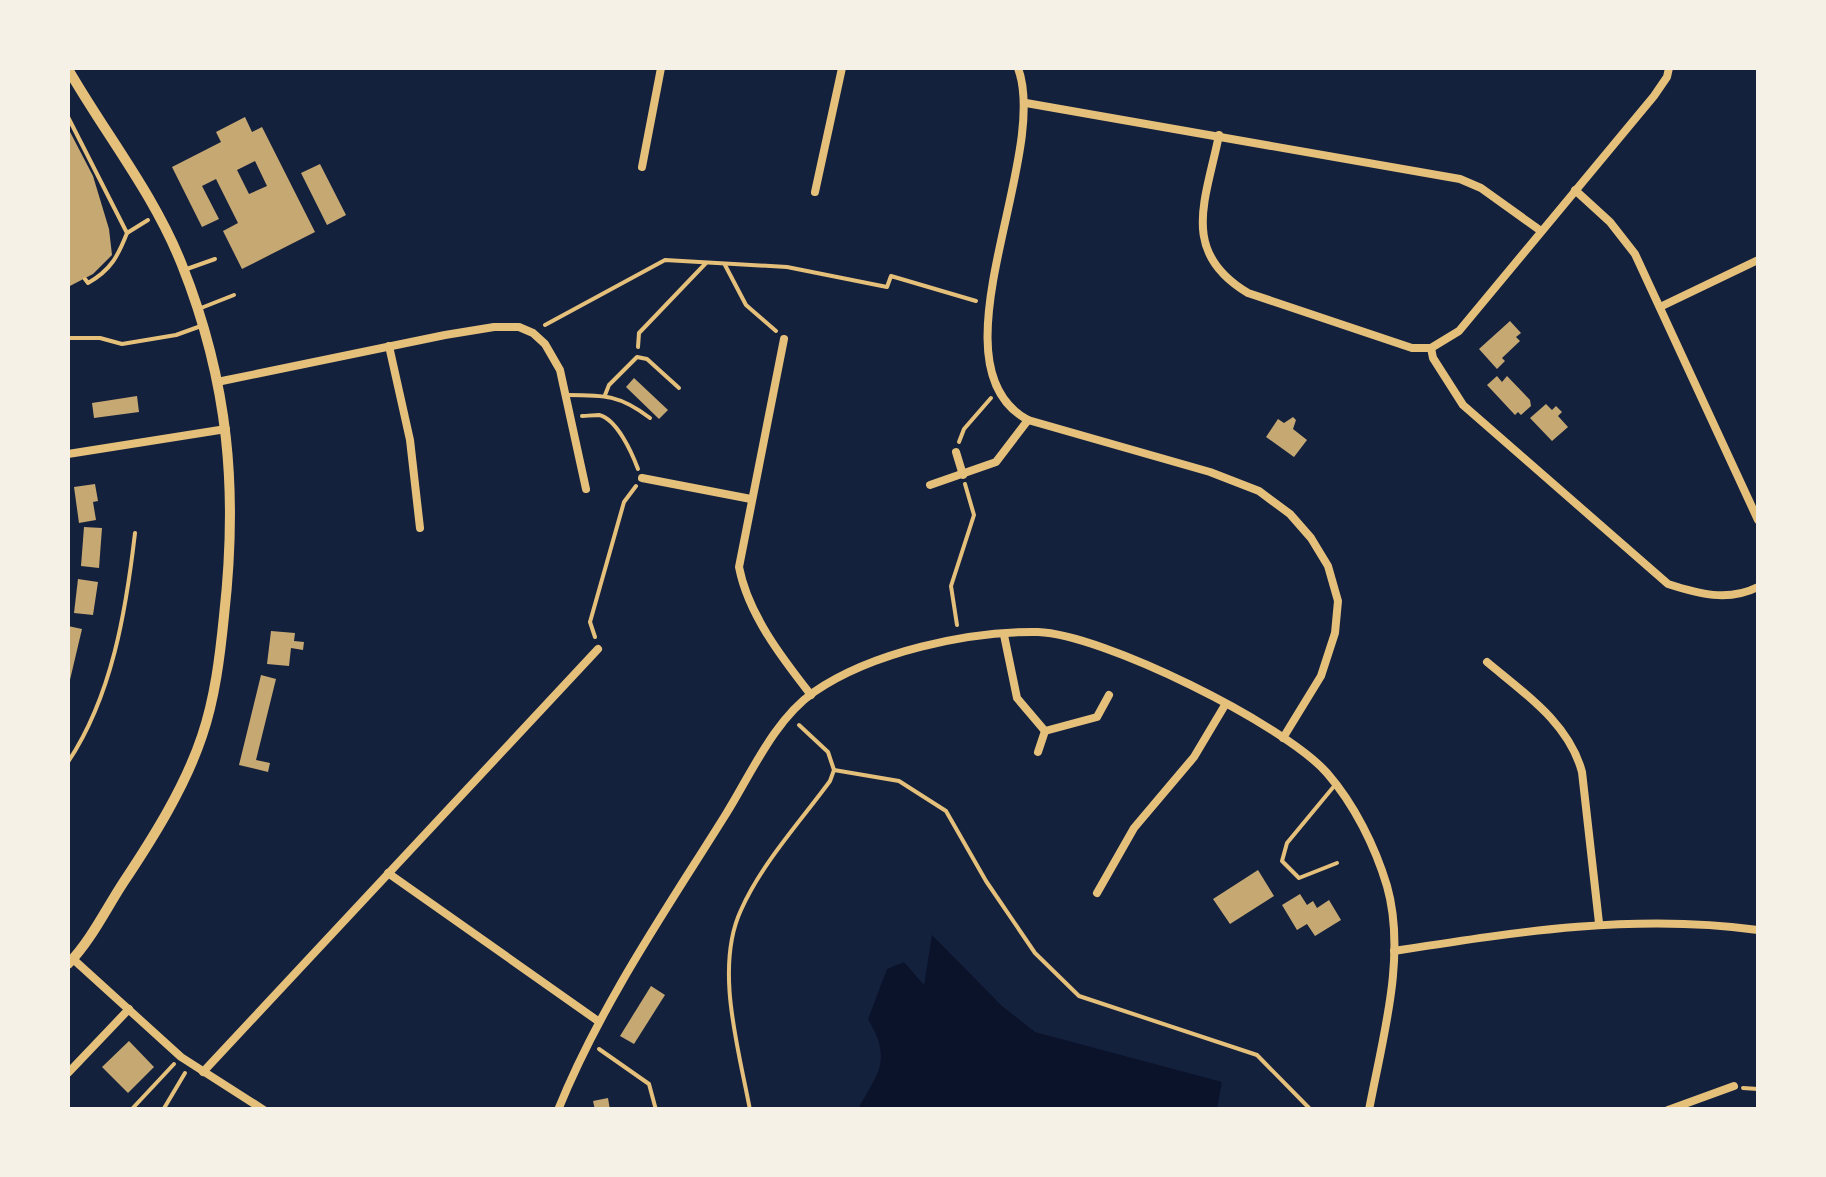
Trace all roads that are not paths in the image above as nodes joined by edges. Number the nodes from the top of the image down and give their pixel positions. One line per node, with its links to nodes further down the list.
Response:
1 (661, 68): 8 (street)
2 (842, 68): 10 (street)
3 (1018, 68): 6 (street)
4 (1668, 68): 9 (street)
5 (68, 72): 14 (street)
6 (1026, 103): 7 (street); 28 (street)
7 (1219, 136): 11 (street); 22 (street)
8 (642, 167)
9 (1575, 190): 11 (street); 16 (street)
10 (814, 192)
11 (1540, 232): 22 (street)
12 (215, 259): 14 (lane)
13 (1758, 260): 16 (street)
14 (184, 270): 17 (street)
15 (234, 295): 17 (lane)
16 (1660, 307): 37 (street)
17 (196, 310): 18 (street)
18 (201, 326): 19 (lane); 23 (street)
19 (68, 338)
20 (784, 338): 36 (street)
21 (389, 346): 23 (street); 25 (street); 38 (street)
22 (1431, 348): 40 (street)
23 (217, 382): 29 (street)
24 (679, 388): 26 (lane)
25 (567, 395): 26 (lane); 35 (street)
26 (605, 395): 27 (lane)
27 (650, 418)
28 (1028, 420): 32 (street); 48 (street)
29 (226, 429): 31 (street); 58 (street)
30 (956, 452): 32 (street)
31 (68, 454)
32 (963, 475): 34 (street)
33 (642, 478): 36 (street)
34 (930, 484)
35 (586, 489)
36 (751, 499): 44 (street)
37 (1758, 520)
38 (420, 528)
39 (135, 533): 50 (lane)
40 (1758, 587)
41 (1004, 635): 44 (street); 46 (street); 47 (street)
42 (598, 649): 53 (street)
43 (1486, 662): 55 (street)
44 (810, 694): 60 (street)
45 (1109, 695): 47 (street)
46 (1225, 705): 48 (street); 54 (street)
47 (1044, 732): 49 (street)
48 (1283, 738): 51 (street)
49 (1038, 752)
50 (68, 762)
51 (1335, 785): 52 (lane); 57 (street)
52 (1338, 863)
53 (388, 872): 60 (street); 61 (street)
54 (1097, 893)
55 (1599, 923): 56 (street); 57 (street)
56 (1758, 930)
57 (1394, 950): 66 (street)
58 (70, 962): 59 (street)
59 (128, 1009): 61 (street); 62 (street)
60 (598, 1022): 65 (street)
61 (203, 1072): 64 (street)
62 (68, 1073)
63 (1734, 1086): 67 (street)
64 (264, 1110)
65 (558, 1110)
66 (1369, 1110)
67 (1668, 1110)

